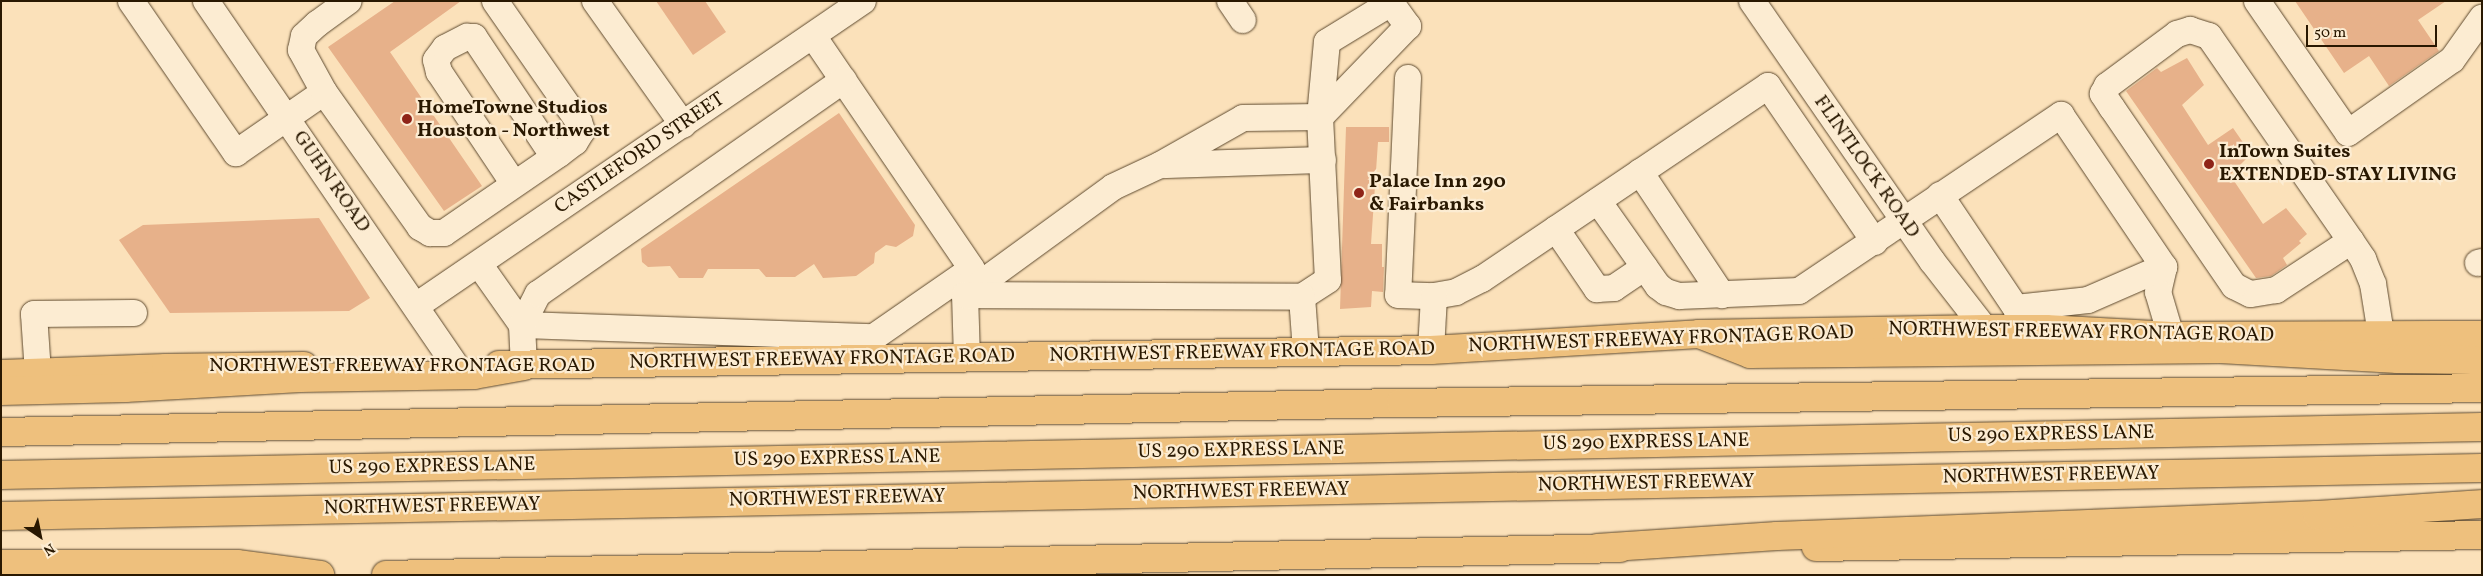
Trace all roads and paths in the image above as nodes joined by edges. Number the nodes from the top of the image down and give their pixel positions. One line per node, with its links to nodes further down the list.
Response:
1 (131, 1): 16 (street)
2 (206, 1): 16 (street, GUHN ROAD)
3 (349, 1): 14 (street)
4 (495, 1): 18 (street)
5 (595, 1): 17 (street)
6 (863, 1): 10 (street, CASTLEFORD STREET)
7 (1752, 1): 13 (street, FLINTLOCK ROAD)
8 (2257, 1): 9 (street)
9 (2482, 18)
10 (813, 36): 12 (street); 17 (street, CASTLEFORD STREET)
11 (1408, 78): 34 (street)
12 (844, 80): 39 (street); 46 (street)
13 (1806, 80): 15 (street); 25 (street, FLINTLOCK ROAD)
14 (324, 92): 16 (street); 22 (street)
15 (1777, 100): 21 (street); 28 (street)
16 (286, 117): 36 (street, GUHN ROAD)
17 (683, 125): 29 (street, CASTLEFORD STREET)
18 (554, 158): 22 (street); 22 (street)
19 (1323, 160): 20 (street); 20 (street); 35 (street)
20 (1160, 165): 33 (street)
21 (1640, 172): 24 (street); 32 (street)
22 (514, 184)
23 (1940, 195): 25 (street); 31 (street); 37 (street)
24 (1598, 200): 26 (street); 30 (street)
25 (1905, 222): 28 (street); 40 (street, FLINTLOCK ROAD)
26 (1556, 229): 30 (street); 34 (street)
27 (2351, 241): 27 (street); 43 (street)
28 (1875, 242): 32 (street)
29 (479, 264): 36 (street, CASTLEFORD STREET); 39 (street)
30 (1645, 267): 32 (street)
31 (2164, 267): 37 (street); 45 (street)
32 (1722, 294)
33 (965, 295): 35 (street); 49 (street)
34 (1434, 296): 47 (street)
35 (1302, 297): 48 (street)
36 (416, 306): 51 (street, GUHN ROAD)
37 (2016, 308): 41 (street)
38 (134, 313): 53 (street)
39 (522, 325): 46 (street); 52 (street)
40 (1985, 329): 41 (main road, NORTHWEST FREEWAY FRONTAGE ROAD); 42 (main road, NORTHWEST FREEWAY FRONTAGE ROAD)
41 (2046, 329): 45 (main road, NORTHWEST FREEWAY FRONTAGE ROAD)
42 (1699, 334): 47 (main road, NORTHWEST FREEWAY FRONTAGE ROAD); 50 (main road)
43 (2381, 334): 44 (main road, NORTHWEST FREEWAY FRONTAGE ROAD); 45 (main road, NORTHWEST FREEWAY FRONTAGE ROAD)
44 (2482, 335)
45 (2171, 336)
46 (868, 348): 49 (main road, NORTHWEST FREEWAY FRONTAGE ROAD); 52 (main road, NORTHWEST FREEWAY FRONTAGE ROAD)
47 (1431, 350): 48 (main road, NORTHWEST FREEWAY FRONTAGE ROAD)
48 (1306, 351): 49 (main road, NORTHWEST FREEWAY FRONTAGE ROAD)
49 (967, 358)
50 (2482, 363)
51 (455, 364): 52 (main road, NORTHWEST FREEWAY FRONTAGE ROAD); 53 (main road, NORTHWEST FREEWAY FRONTAGE ROAD)
52 (524, 366): 56 (main road)
53 (38, 372): 54 (main road, NORTHWEST FREEWAY FRONTAGE ROAD)
54 (1, 374)
55 (2482, 388): 58 (main road)
56 (1, 391)
57 (2482, 427): 60 (main road, US 290 EXPRESS LANE)
58 (1, 432)
59 (2482, 468): 62 (main road, NORTHWEST FREEWAY)
60 (1, 475)
61 (2482, 504): 64 (main road)
62 (1, 516)
63 (2482, 535): 64 (main road)
64 (1597, 548): 66 (main road)
65 (1, 564): 71 (main road)
66 (1132, 566): 67 (main road)
67 (889, 569): 68 (main road)
68 (791, 570): 69 (main road)
69 (592, 573): 70 (main road)
70 (464, 574): 72 (main road)
71 (320, 575)
72 (386, 575)

